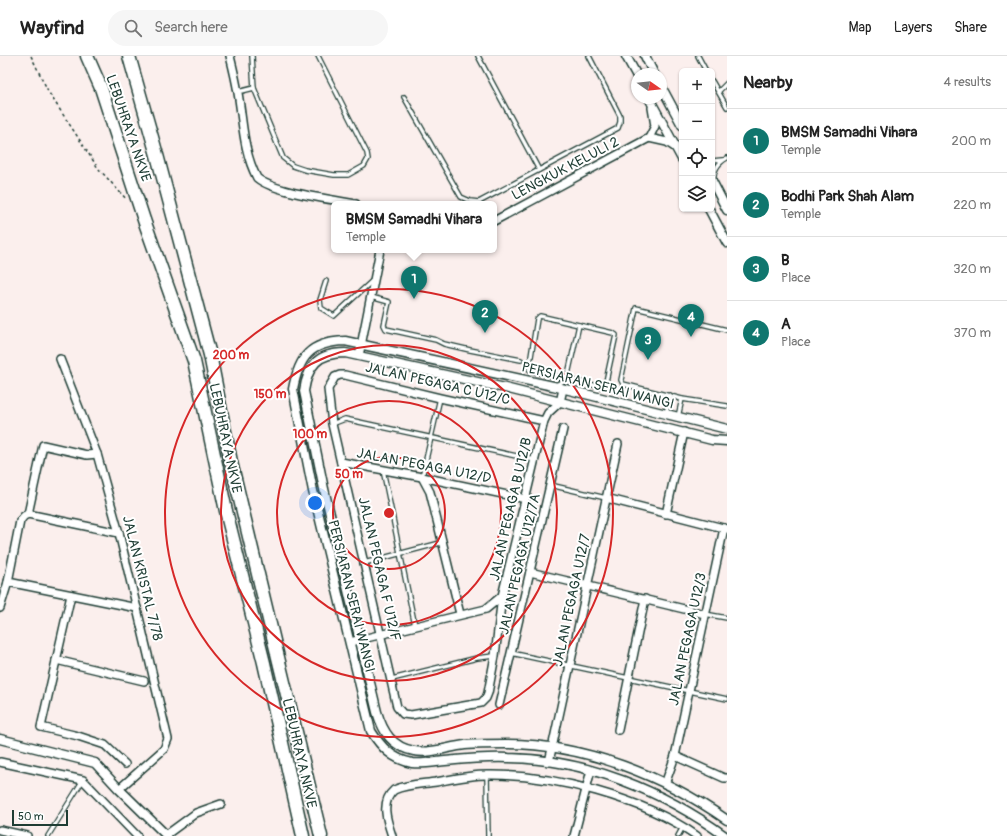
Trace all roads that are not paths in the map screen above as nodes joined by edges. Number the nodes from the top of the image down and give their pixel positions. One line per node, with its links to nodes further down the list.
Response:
1 (87, 56): 134 (highway, LEBUHRAYA NKVE)
2 (129, 56): 135 (highway, LEBUHRAYA NKVE)
3 (230, 56): 17 (street)
4 (252, 56): 16 (lane)
5 (318, 56): 16 (lane)
6 (478, 56): 32 (lane)
7 (589, 56): 32 (lane)
8 (626, 56): 11 (street)
9 (645, 56): 12 (street)
10 (698, 56): 13 (lane)
11 (633, 68)
12 (651, 68)
13 (704, 68)
14 (727, 83): 18 (lane)
15 (715, 86): 18 (lane)
16 (254, 88): 17 (lane)
17 (238, 92): 35 (street)
18 (719, 92): 21 (lane)
19 (404, 97): 36 (lane)
20 (667, 97): 25 (street)
21 (726, 102): 24 (lane)
22 (651, 104): 26 (street)
23 (652, 104): 27 (street)
24 (727, 107)
25 (679, 119)
26 (649, 138): 27 (street); 40 (street, LENGKUK KELULI 2)
27 (676, 148): 28 (street)
28 (679, 154)
29 (727, 158): 30 (lane)
30 (722, 160): 31 (lane); 33 (lane)
31 (715, 161)
32 (539, 170): 37 (lane)
33 (714, 176)
34 (715, 187): 38 (street)
35 (341, 201)
36 (470, 201)
37 (482, 201)
38 (727, 210)
39 (711, 212): 41 (street)
40 (497, 219)
41 (727, 243)
42 (379, 253): 43 (street)
43 (374, 279): 44 (lane); 45 (street)
44 (326, 281)
45 (371, 297): 48 (street); 51 (lane)
46 (579, 325): 52 (lane); 52 (lane); 52 (lane)
47 (727, 330): 57 (lane)
48 (361, 344): 49 (street); 54 (street, PERSIARAN SERAI WANGI); 101 (street, PERSIARAN SERAI WANGI)
49 (359, 356): 60 (street, PERSIARAN SERAI WANGI); 100 (street, PERSIARAN SERAI WANGI)
50 (60, 359): 72 (street, JALAN KRISTAL 7/78)
51 (521, 360)
52 (567, 379): 54 (lane); 56 (lane)
53 (330, 382): 58 (street, JALAN PEGAGA C U12/C); 65 (street, JALAN PEGAGA F U12/F)
54 (553, 386): 55 (street, PERSIARAN SERAI WANGI)
55 (563, 389): 56 (street, PERSIARAN SERAI WANGI); 60 (street)
56 (576, 392): 62 (street, PERSIARAN SERAI WANGI)
57 (670, 396): 59 (lane); 62 (lane)
58 (440, 398): 64 (street, JALAN PEGAGA C U12/C); 69 (lane)
59 (682, 399): 61 (lane); 63 (lane)
60 (560, 402): 64 (street, JALAN PEGAGA B U12/B); 68 (street, PERSIARAN SERAI WANGI)
61 (727, 406)
62 (666, 414): 63 (street, PERSIARAN SERAI WANGI)
63 (678, 417): 67 (street, PERSIARAN SERAI WANGI)
64 (544, 421): 73 (street, JALAN PEGAGA B U12/B)
65 (332, 424): 69 (lane); 74 (street, JALAN PEGAGA F U12/F)
66 (563, 429): 77 (street, JALAN PEGAGA U12/7A)
67 (727, 429)
68 (684, 432): 70 (street, PERSIARAN SERAI WANGI); 81 (street)
69 (431, 437): 73 (lane); 76 (lane)
70 (727, 441)
71 (618, 444): 78 (street, JALAN PEGAGA U12/7)
72 (97, 454): 80 (street); 83 (street, JALAN KRISTAL 7/78)
73 (535, 460): 79 (street, JALAN PEGAGA B U12/B)
74 (341, 462): 75 (street, JALAN PEGAGA U12/D); 86 (street, JALAN PEGAGA F U12/F)
75 (383, 470): 76 (street, JALAN PEGAGA U12/D); 85 (lane)
76 (422, 477): 79 (street, JALAN PEGAGA U12/D); 84 (street)
77 (550, 485): 78 (lane); 87 (street, JALAN PEGAGA U12/7A)
78 (606, 498): 81 (street); 89 (street, JALAN PEGAGA U12/7)
79 (526, 499): 91 (street, JALAN PEGAGA B U12/B)
80 (28, 514): 83 (street); 88 (street)
81 (666, 514): 82 (street)
82 (726, 528): 96 (street, JALAN PEGAGA U12/3)
83 (119, 533): 94 (street, JALAN KRISTAL 7/78)
84 (444, 542): 85 (lane); 95 (street)
85 (401, 552): 86 (lane); 98 (lane)
86 (363, 563): 99 (street, JALAN PEGAGA F U12/F)
87 (530, 572): 89 (street); 102 (street, JALAN PEGAGA U12/7A)
88 (8, 582): 90 (street); 93 (street)
89 (587, 585): 92 (street); 105 (street, JALAN PEGAGA U12/7)
90 (71, 595): 94 (street); 104 (street)
91 (502, 596): 95 (street, JALAN PEGAGA B U12/B); 103 (street)
92 (646, 599): 96 (street); 106 (street)
93 (0, 608)
94 (137, 608): 125 (street, JALAN KRISTAL 7/78)
95 (460, 614): 98 (street, JALAN PEGAGA B U12/B)
96 (705, 614): 97 (lane); 109 (street, JALAN PEGAGA U12/3)
97 (727, 618)
98 (415, 626): 99 (street, JALAN PEGAGA B U12/B)
99 (381, 633): 100 (street, JALAN PEGAGA B U12/B); 107 (street, JALAN PEGAGA F U12/F)
100 (361, 639): 101 (street, JALAN PEGAGA B U12/B); 114 (street, PERSIARAN SERAI WANGI)
101 (350, 642): 117 (street, PERSIARAN SERAI WANGI)
102 (511, 653): 105 (lane); 111 (street, JALAN PEGAGA U12/7A)
103 (496, 656): 107 (lane); 107 (street, JALAN PEGAGA F U12/F)
104 (56, 660): 108 (street); 118 (street)
105 (570, 665): 106 (lane); 114 (street, JALAN PEGAGA U12/7)
106 (629, 678): 109 (lane); 112 (street)
107 (392, 679)
108 (144, 681)
109 (689, 691): 110 (lane); 115 (street, JALAN PEGAGA U12/3)
110 (727, 698)
111 (499, 705)
112 (618, 730)
113 (0, 739): 125 (street)
114 (552, 748): 117 (street, JALAN PEGAGA U12/7); 123 (street, PERSIARAN SERAI WANGI)
115 (674, 756): 121 (street); 123 (street, JALAN PEGAGA U12/3)
116 (0, 762): 122 (street)
117 (549, 762): 119 (street, PERSIARAN SERAI WANGI)
118 (125, 764)
119 (591, 770): 124 (street); 141 (street, PERSIARAN SERAI WANGI)
120 (487, 775): 124 (street); 136 (street); 137 (lane)
121 (727, 778)
122 (84, 780): 132 (lane); 133 (street)
123 (665, 784): 127 (street, PERSIARAN SERAI WANGI)
124 (586, 788): 128 (street); 138 (street)
125 (119, 789): 130 (street)
126 (221, 804): 130 (street)
127 (727, 820)
128 (684, 826): 139 (lane); 140 (street)
129 (0, 830): 131 (street)
130 (167, 835)
131 (27, 836)
132 (48, 836)
133 (137, 836)
134 (303, 836)
135 (321, 836)
136 (392, 836)
137 (488, 836)
138 (574, 836)
139 (678, 836)
140 (697, 836)
141 (725, 836)

